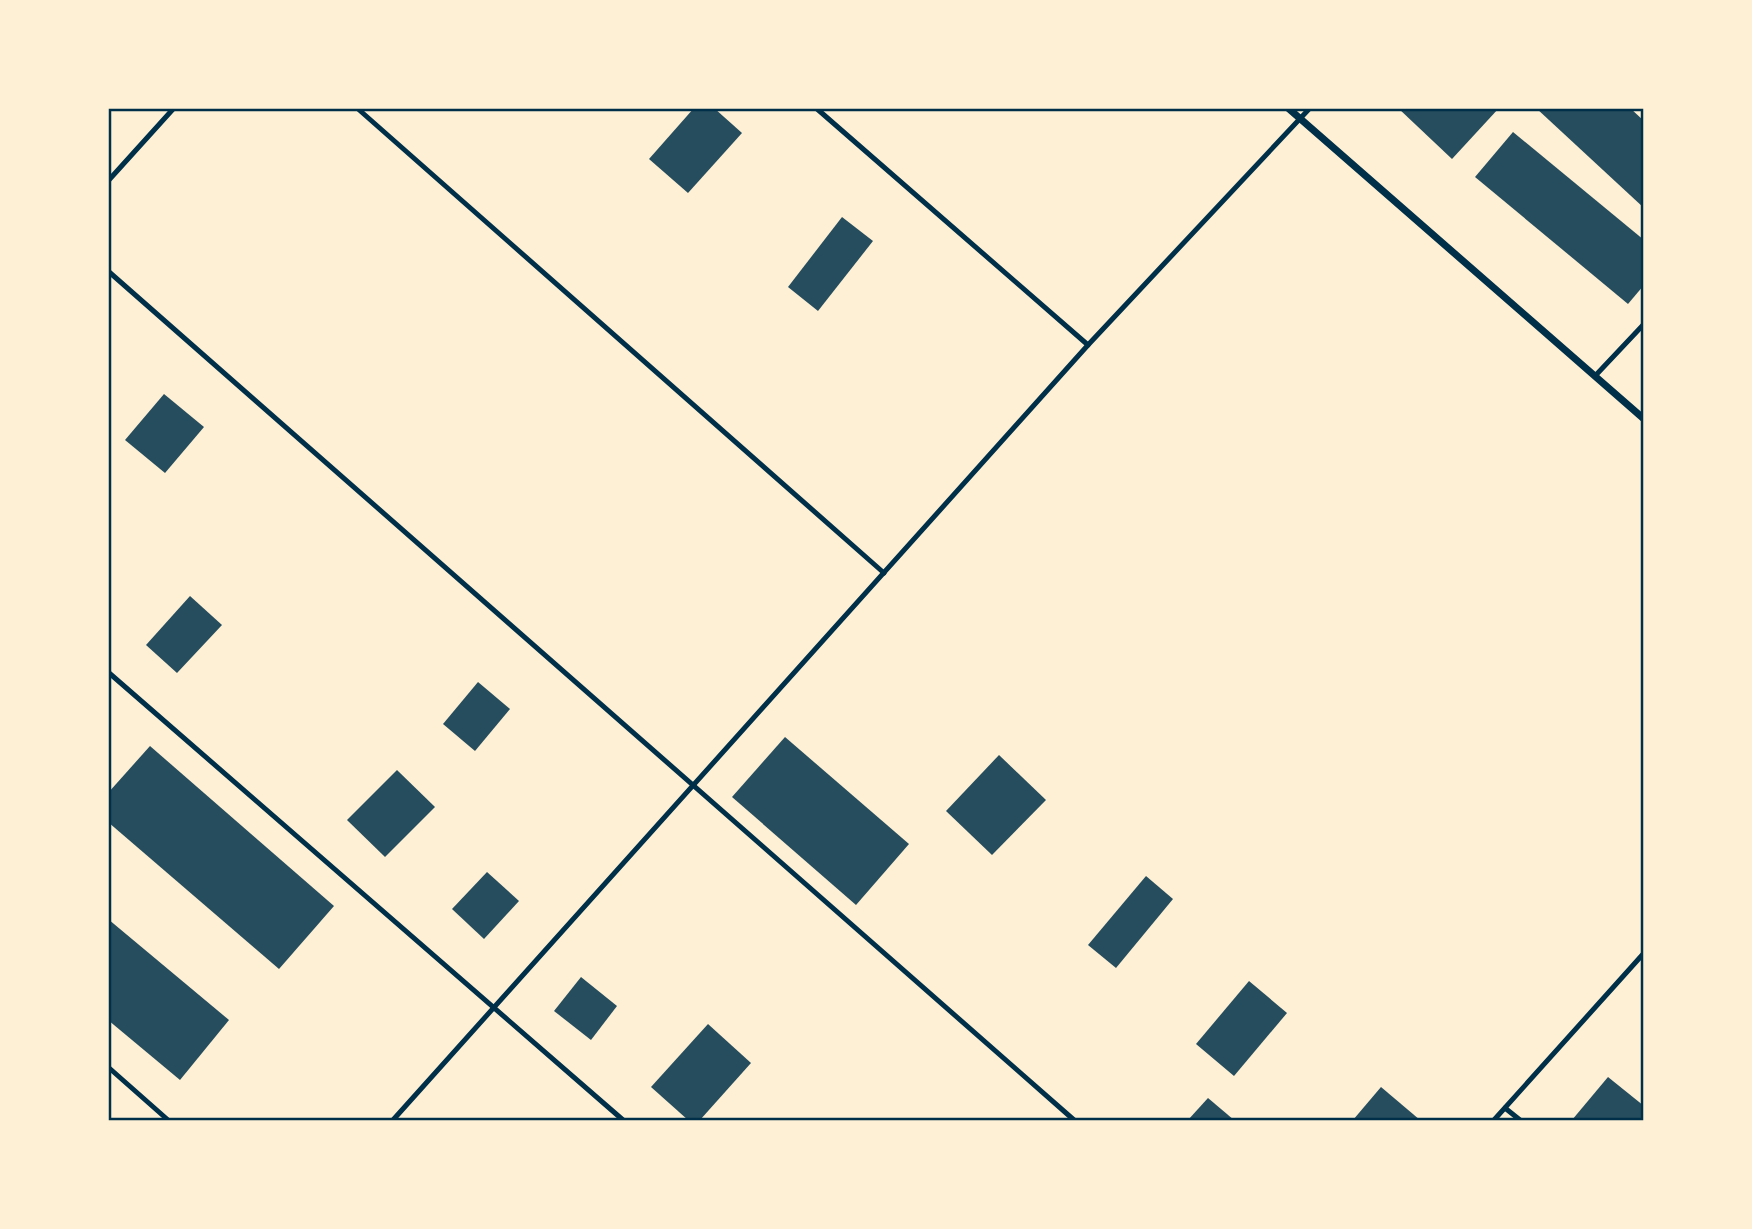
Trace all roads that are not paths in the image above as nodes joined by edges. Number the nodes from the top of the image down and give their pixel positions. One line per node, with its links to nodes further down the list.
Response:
1 (174, 108): 7 (lane)
2 (357, 108): 13 (lane)
3 (816, 108): 10 (lane)
4 (1288, 108): 6 (street)
5 (1310, 108): 6 (lane)
6 (1301, 120): 10 (lane); 11 (street)
7 (108, 181)
8 (108, 271): 15 (lane)
9 (1643, 324): 11 (lane)
10 (1088, 345): 13 (lane)
11 (1595, 376): 12 (street)
12 (1643, 419)
13 (884, 573): 15 (lane)
14 (108, 672): 17 (lane)
15 (694, 786): 17 (lane); 23 (lane)
16 (1643, 953): 19 (lane)
17 (494, 1008): 21 (lane); 22 (lane)
18 (108, 1067): 20 (lane)
19 (1505, 1108): 24 (lane); 25 (lane)
20 (168, 1121)
21 (393, 1121)
22 (623, 1121)
23 (1074, 1121)
24 (1494, 1121)
25 (1520, 1121)

